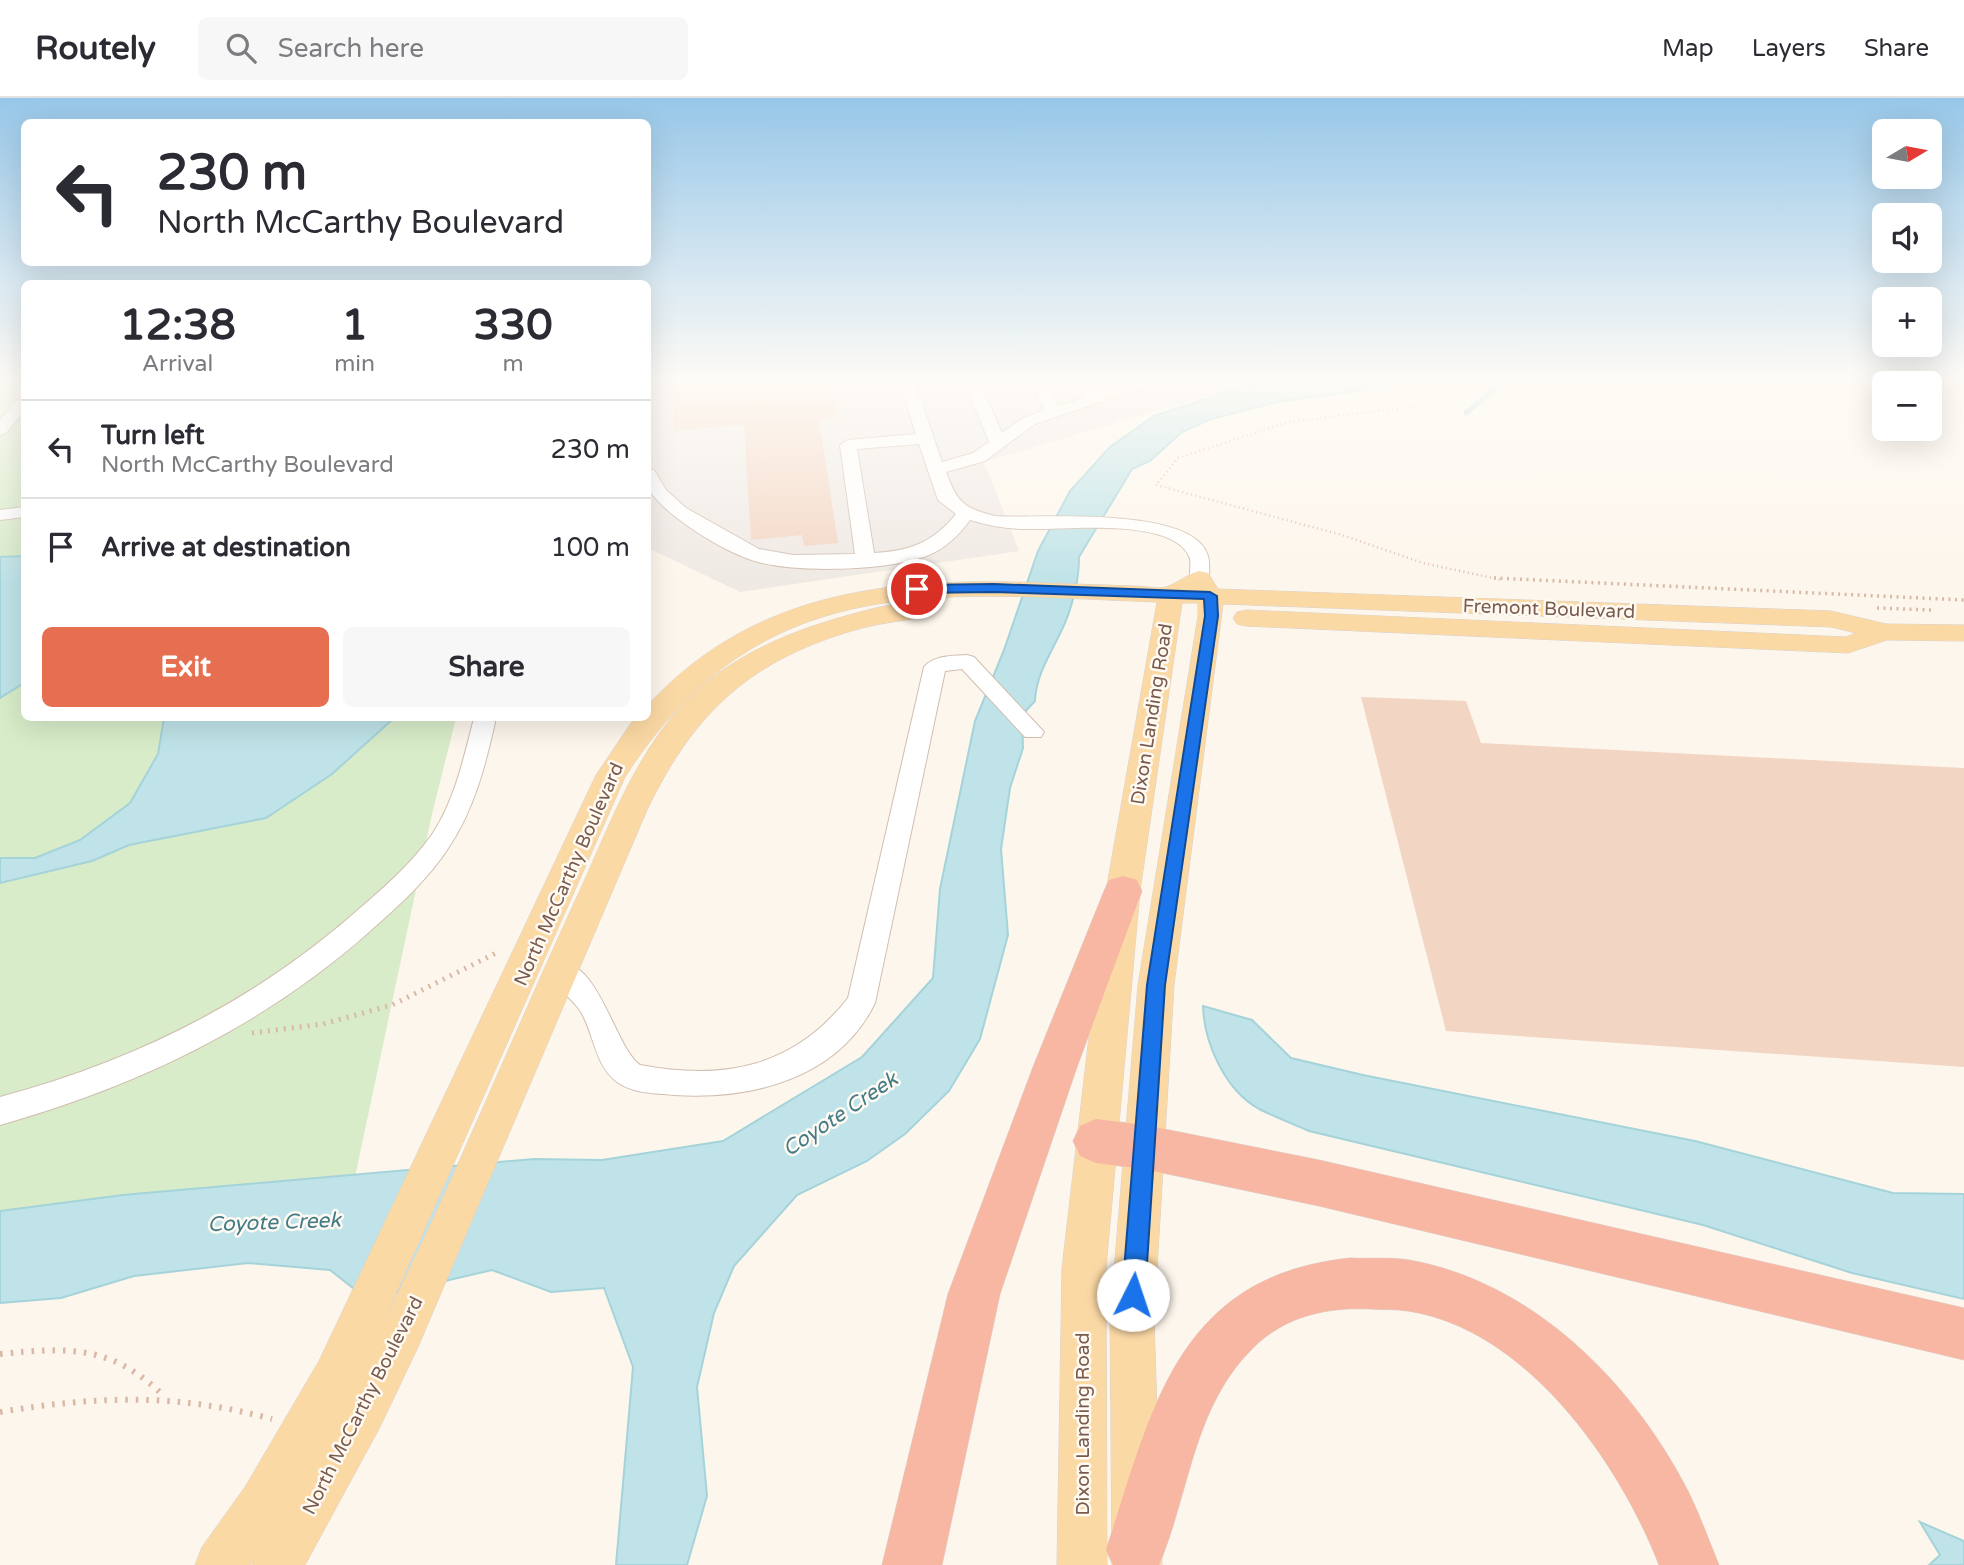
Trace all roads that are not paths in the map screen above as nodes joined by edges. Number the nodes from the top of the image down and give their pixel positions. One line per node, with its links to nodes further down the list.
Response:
1 (849, 448): 9 (lane)
2 (930, 448): 4 (lane)
3 (991, 448): 4 (lane)
4 (937, 469): 7 (lane)
5 (651, 479): 9 (lane)
6 (21, 512): 8 (lane)
7 (965, 514): 9 (lane); 10 (lane)
8 (0, 516)
9 (865, 558)
10 (1207, 597): 12 (main road, North McCarthy Boulevard); 12 (main road); 13 (main road, Fremont Boulevard); 24 (main road)
11 (992, 598): 12 (main road, North McCarthy Boulevard); 14 (main road, North McCarthy Boulevard); 19 (main road, North McCarthy Boulevard)
12 (1169, 604): 20 (main road, Dixon Landing Road)
13 (1964, 633)
14 (651, 716)
15 (484, 721): 22 (lane)
16 (647, 721): 18 (main road, North McCarthy Boulevard)
17 (1033, 732): 21 (lane)
18 (627, 745): 19 (main road); 21 (main road, North McCarthy Boulevard)
19 (662, 751): 21 (main road, North McCarthy Boulevard)
20 (1123, 891): 23 (main road, Dixon Landing Road); 29 (highway)
21 (541, 987): 27 (main road, North McCarthy Boulevard); 28 (main road, North McCarthy Boulevard)
22 (0, 1111)
23 (1096, 1141): 24 (highway); 30 (main road, Dixon Landing Road)
24 (1144, 1147): 25 (highway); 26 (main road)
25 (1964, 1334)
26 (1137, 1558): 31 (highway)
27 (220, 1565)
28 (277, 1565)
29 (912, 1565)
30 (1082, 1565)
31 (1689, 1565)

